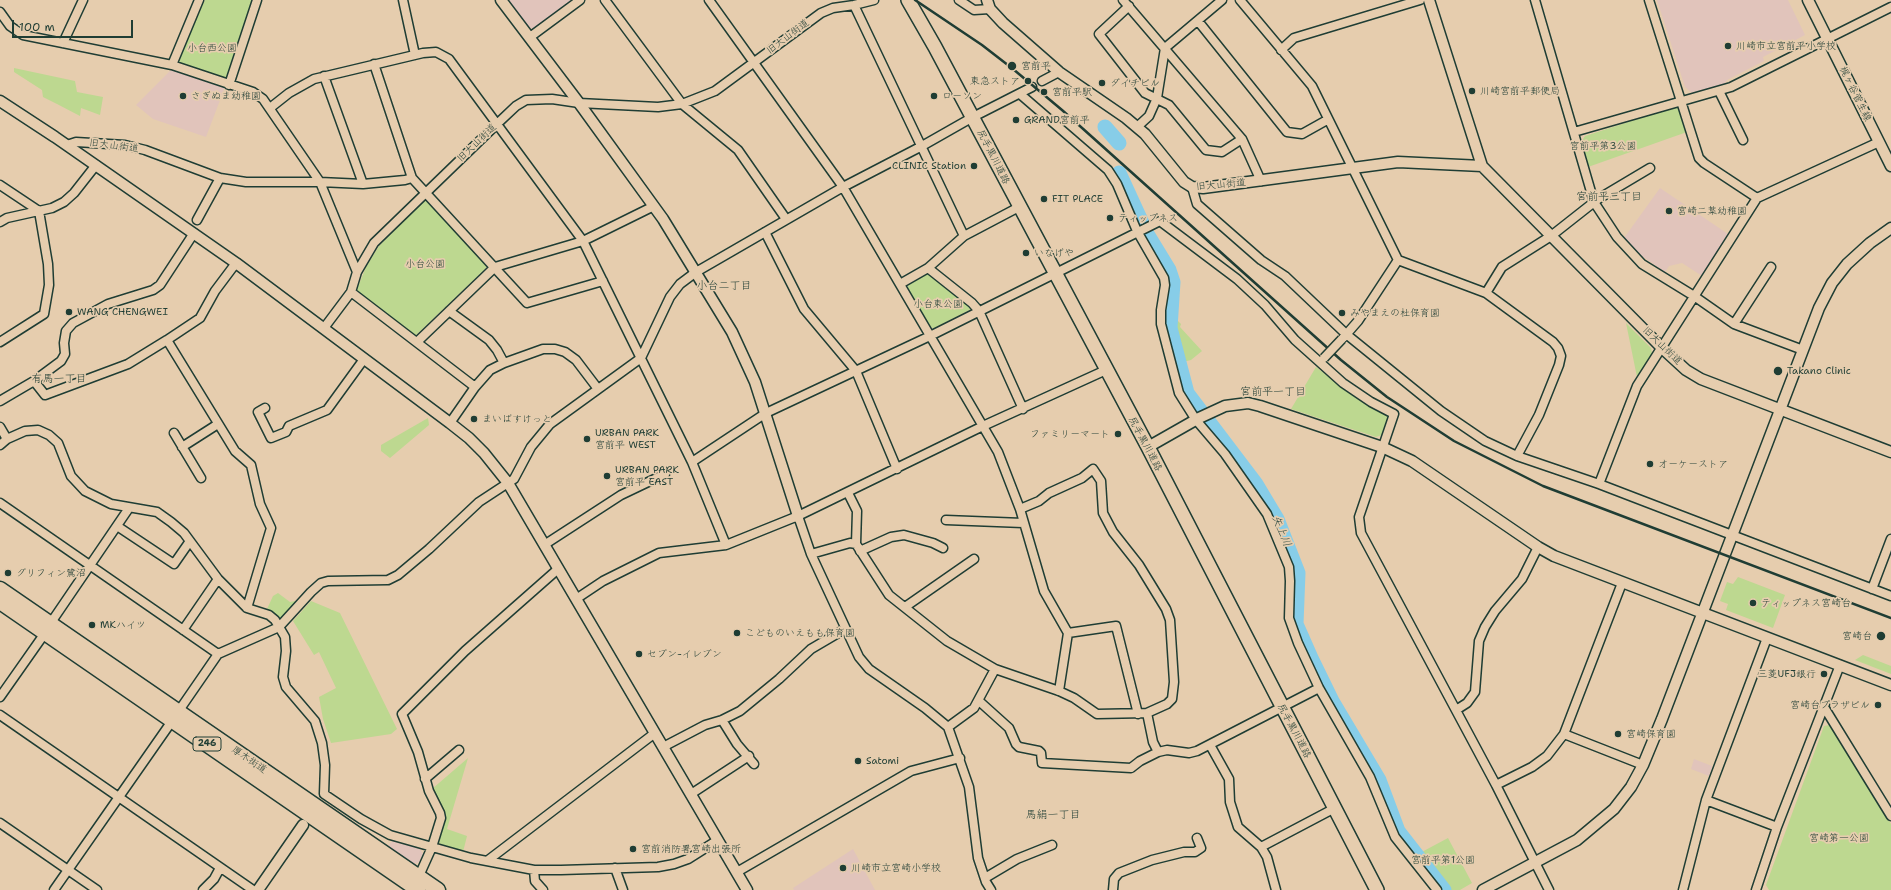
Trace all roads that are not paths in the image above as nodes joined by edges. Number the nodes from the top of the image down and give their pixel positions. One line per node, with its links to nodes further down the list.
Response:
1 (83, 0): 28 (street)
2 (200, 0): 34 (street)
3 (257, 0): 38 (street)
4 (404, 0): 31 (street)
5 (501, 0): 26 (street)
6 (580, 0): 26 (street)
7 (605, 0): 46 (street)
8 (709, 0): 32 (street)
9 (874, 0): 22 (street, 旧大山街道)
10 (908, 0): 48 (main road, 尻手黒川道路)
11 (959, 0): 21 (street)
12 (1222, 0): 25 (street)
13 (1240, 0): 30 (street)
14 (1420, 0): 30 (street)
15 (1429, 0): 59 (street, 旧大山街道)
16 (1535, 0): 52 (street)
17 (1649, 0): 44 (street)
18 (1808, 0): 27 (street, 梶ヶ谷菅生線)
19 (1126, 3): 29 (street); 42 (street)
20 (833, 4): 22 (street, 旧大山街道); 32 (street, 旧大山街道)
21 (988, 5): 35 (street, 旧大山街道)
22 (854, 6): 57 (street)
23 (1891, 6): 27 (street)
24 (0, 12): 28 (street)
25 (1198, 21): 29 (street); 49 (street)
26 (530, 37): 45 (street)
27 (1828, 39): 40 (street); 55 (street, 梶ヶ谷菅生線)
28 (63, 43): 34 (street)
29 (1165, 48): 42 (street); 53 (street)
30 (1281, 50): 49 (street)
31 (415, 55): 33 (street); 50 (street)
32 (754, 63): 46 (street, 旧大山街道); 69 (street)
33 (374, 64): 36 (street); 64 (street)
34 (172, 65): 38 (street)
35 (1059, 72): 37 (street); 51 (street, 旧大山街道)
36 (324, 76): 47 (street); 67 (street)
37 (1042, 81)
38 (229, 85): 47 (street)
39 (1032, 87): 41 (street)
40 (1719, 91): 44 (street); 54 (street)
41 (1020, 94): 48 (street); 81 (street)
42 (1157, 98): 51 (street); 53 (street)
43 (0, 101): 56 (street)
44 (1683, 102): 52 (street); 72 (street)
45 (579, 103): 46 (street, 旧大山街道); 50 (street, 旧大山街道); 74 (street)
46 (682, 104): 77 (street)
47 (270, 108): 66 (street)
48 (972, 117): 57 (street); 75 (main road, 尻手黒川道路)
49 (1328, 120): 62 (street)
50 (498, 123): 71 (street, 旧大山街道); 86 (street)
51 (1137, 127): 70 (street, 旧大山街道)
52 (1574, 132): 73 (street)
53 (1242, 139): 65 (street)
54 (1743, 140)
55 (1879, 142): 60 (street, 梶ヶ谷菅生線); 72 (street)
56 (67, 145): 58 (street); 63 (street, 旧大山街道)
57 (922, 146): 69 (street); 84 (street)
58 (96, 165): 76 (street); 83 (street)
59 (1482, 166): 62 (street, 旧大山街道); 85 (street, 旧大山街道)
60 (1891, 166)
61 (1650, 168): 73 (street)
62 (1353, 169): 65 (street, 旧大山街道); 87 (street)
63 (220, 178): 66 (street, 旧大山街道); 78 (street)
64 (412, 178): 67 (street, 旧大山街道); 71 (street)
65 (1261, 181): 70 (street, 旧大山街道)
66 (320, 182): 67 (street, 旧大山街道); 92 (street)
67 (363, 184)
68 (0, 185): 76 (street)
69 (843, 187): 77 (street); 96 (street)
70 (1192, 187): 105 (street)
71 (425, 192): 89 (street); 92 (street, 旧大山街道)
72 (1757, 198): 99 (street)
73 (1594, 202): 85 (street); 99 (street)
74 (654, 206): 86 (street); 93 (street)
75 (1019, 207): 84 (street); 94 (main road, 尻手黒川道路)
76 (39, 211): 79 (street); 107 (street)
77 (786, 219): 82 (street)
78 (197, 220)
79 (0, 222)
80 (1891, 228): 110 (street)
81 (1143, 229): 94 (street); 113 (street); 125 (street)
82 (765, 232): 93 (street); 116 (street)
83 (194, 233): 88 (street); 117 (street)
84 (964, 236): 91 (street)
85 (1551, 236): 98 (street); 109 (street, 旧大山街道)
86 (583, 241): 89 (street); 95 (street)
87 (1398, 260): 98 (street); 105 (street)
88 (236, 263): 103 (street); 106 (street)
89 (495, 267): 95 (street); 100 (street)
90 (1771, 267): 102 (street)
91 (928, 268): 96 (street); 101 (street)
92 (357, 272): 97 (street, 旧大山街道)
93 (696, 272): 111 (street); 124 (street)
94 (1054, 274): 101 (street); 115 (main road, 尻手黒川道路)
95 (603, 280): 111 (street)
96 (900, 284): 104 (street)
97 (351, 292): 103 (street); 108 (street)
98 (1486, 293): 137 (street)
99 (1694, 296): 102 (street); 109 (street)
100 (449, 311): 108 (street); 114 (street)
101 (979, 311): 104 (street); 122 (street)
102 (1734, 324): 110 (street)
103 (324, 328): 112 (street)
104 (930, 336): 116 (street); 128 (street)
105 (1344, 337): 113 (street, bridge); 137 (street)
106 (167, 340): 117 (street); 127 (street)
107 (0, 342)
108 (416, 342): 118 (street)
109 (1662, 348): 123 (street, 旧大山街道); 143 (street)
110 (1803, 350): 123 (street)
111 (641, 358): 119 (street); 138 (street)
112 (364, 359): 121 (street); 126 (street)
113 (1322, 360): 135 (street)
114 (504, 363): 118 (street); 119 (street)
115 (1106, 370): 122 (street); 134 (main road, 尻手黒川道路)
116 (856, 371): 124 (street); 139 (street)
117 (34, 381): 120 (street)
118 (475, 387): 126 (street)
119 (598, 389): 142 (street)
120 (0, 401)
121 (265, 408)
122 (1023, 409): 128 (street)
123 (1780, 409): 136 (street, 旧大山街道); 152 (street)
124 (766, 413): 138 (street); 148 (street)
125 (1201, 417): 134 (street); 135 (street); 185 (street)
126 (450, 423): 142 (street)
127 (218, 424): 133 (street); 173 (street)
128 (983, 426): 139 (street); 147 (street)
129 (0, 427): 131 (street)
130 (174, 432): 133 (street)
131 (7, 439): 132 (street); 146 (street)
132 (0, 445)
133 (182, 447): 141 (street)
134 (1148, 447): 189 (main road, 尻手黒川道路)
135 (1382, 447): 158 (street); 191 (street)
136 (1891, 452)
137 (1517, 456): 143 (street)
138 (692, 462): 157 (street)
139 (897, 469): 144 (street)
140 (665, 474): 156 (street)
141 (201, 478)
142 (508, 483): 156 (street); 175 (street)
143 (1599, 484): 152 (street)
144 (848, 493): 148 (street); 155 (street)
145 (0, 504): 163 (street)
146 (129, 508): 151 (street); 154 (street)
147 (1020, 508): 150 (street); 193 (street)
148 (798, 516): 157 (street); 161 (street)
149 (946, 520): 150 (street)
150 (1023, 523): 179 (street)
151 (117, 526): 154 (street); 163 (street)
152 (1732, 534): 168 (street); 174 (street)
153 (1891, 539): 168 (street)
154 (190, 541): 165 (street)
155 (856, 544): 160 (street); 161 (street)
156 (544, 545): 164 (street)
157 (726, 545): 170 (street)
158 (1538, 547): 166 (street); 191 (street)
159 (943, 548): 160 (street)
160 (860, 551): 172 (street)
161 (811, 554): 177 (street)
162 (974, 559): 172 (street)
163 (90, 566): 176 (street); 178 (street)
164 (558, 569): 170 (street); 208 (street)
165 (218, 579): 173 (street); 178 (street)
166 (1622, 582): 174 (street); 199 (street)
167 (0, 589): 176 (highway, 厚木街道 / 246)
168 (1872, 589): 169 (street)
169 (1891, 596)
170 (576, 599): 198 (street)
171 (0, 602): 176 (highway, 厚木街道 / 246)
172 (905, 607): 183 (street)
173 (247, 608): 175 (street)
174 (1702, 612): 180 (street); 207 (street)
175 (279, 627): 181 (street); 221 (street)
176 (48, 628): 187 (street); 195 (highway, 厚木街道 / 246)
177 (845, 629): 196 (street); 197 (street)
178 (183, 630): 181 (street)
179 (1068, 633): 186 (street); 192 (street)
180 (1767, 638): 182 (street); 212 (street)
181 (218, 654): 195 (street)
182 (1840, 665): 184 (street); 190 (street)
183 (995, 669): 186 (street); 188 (street)
184 (1891, 684)
185 (1319, 688): 189 (street); 246 (street)
186 (1059, 691): 192 (street)
187 (0, 697)
188 (979, 701): 197 (street); 203 (street)
189 (1282, 707): 200 (street); 213 (main road, 尻手黒川道路)
190 (1824, 707): 214 (street); 217 (street)
191 (1456, 710): 209 (street)
192 (1138, 714): 193 (street)
193 (1147, 714): 203 (street)
194 (0, 715): 211 (street)
195 (176, 716): 211 (street); 231 (highway, 厚木街道 / 246)
196 (722, 720): 201 (street); 204 (street)
197 (948, 727): 205 (street)
198 (655, 733): 201 (street); 223 (street)
199 (1564, 734): 207 (street); 209 (street)
200 (1210, 745): 203 (street); 222 (street)
201 (663, 747): 210 (street)
202 (459, 750): 208 (street)
203 (1158, 752)
204 (748, 756): 206 (street); 210 (street)
205 (960, 758): 229 (street); 230 (street)
206 (754, 764)
207 (1643, 765): 224 (street)
208 (426, 778): 221 (street)
209 (1496, 785): 224 (street)
210 (691, 794): 219 (street)
211 (118, 797): 225 (street); 228 (street)
212 (1706, 800): 217 (street); 248 (street)
213 (1335, 808): 222 (street); 245 (main road, 尻手黒川道路)
214 (1891, 816)
215 (0, 823): 228 (street)
216 (303, 825): 237 (street)
217 (1777, 827): 249 (street)
218 (1197, 838): 243 (street)
219 (718, 840): 226 (street); 229 (street)
220 (1052, 845): 230 (street)
221 (432, 847): 223 (street); 231 (street)
222 (1261, 847): 244 (street)
223 (487, 861): 227 (street)
224 (1534, 863): 232 (street); 247 (street)
225 (220, 868): 235 (street); 236 (street)
226 (615, 868): 227 (street); 240 (street)
227 (534, 870): 239 (street)
228 (69, 871): 233 (street); 234 (street)
229 (737, 872): 241 (street)
230 (985, 878): 242 (street)
231 (415, 886): 238 (highway, 厚木街道 / 246)
232 (1546, 888)
233 (54, 890)
234 (97, 890)
235 (203, 890)
236 (253, 890)
237 (258, 890)
238 (438, 890)
239 (543, 890)
240 (623, 890)
241 (747, 890)
242 (991, 890)
243 (1112, 890)
244 (1276, 890)
245 (1378, 890)
246 (1437, 890)
247 (1483, 890)
248 (1684, 890)
249 (1756, 890)

